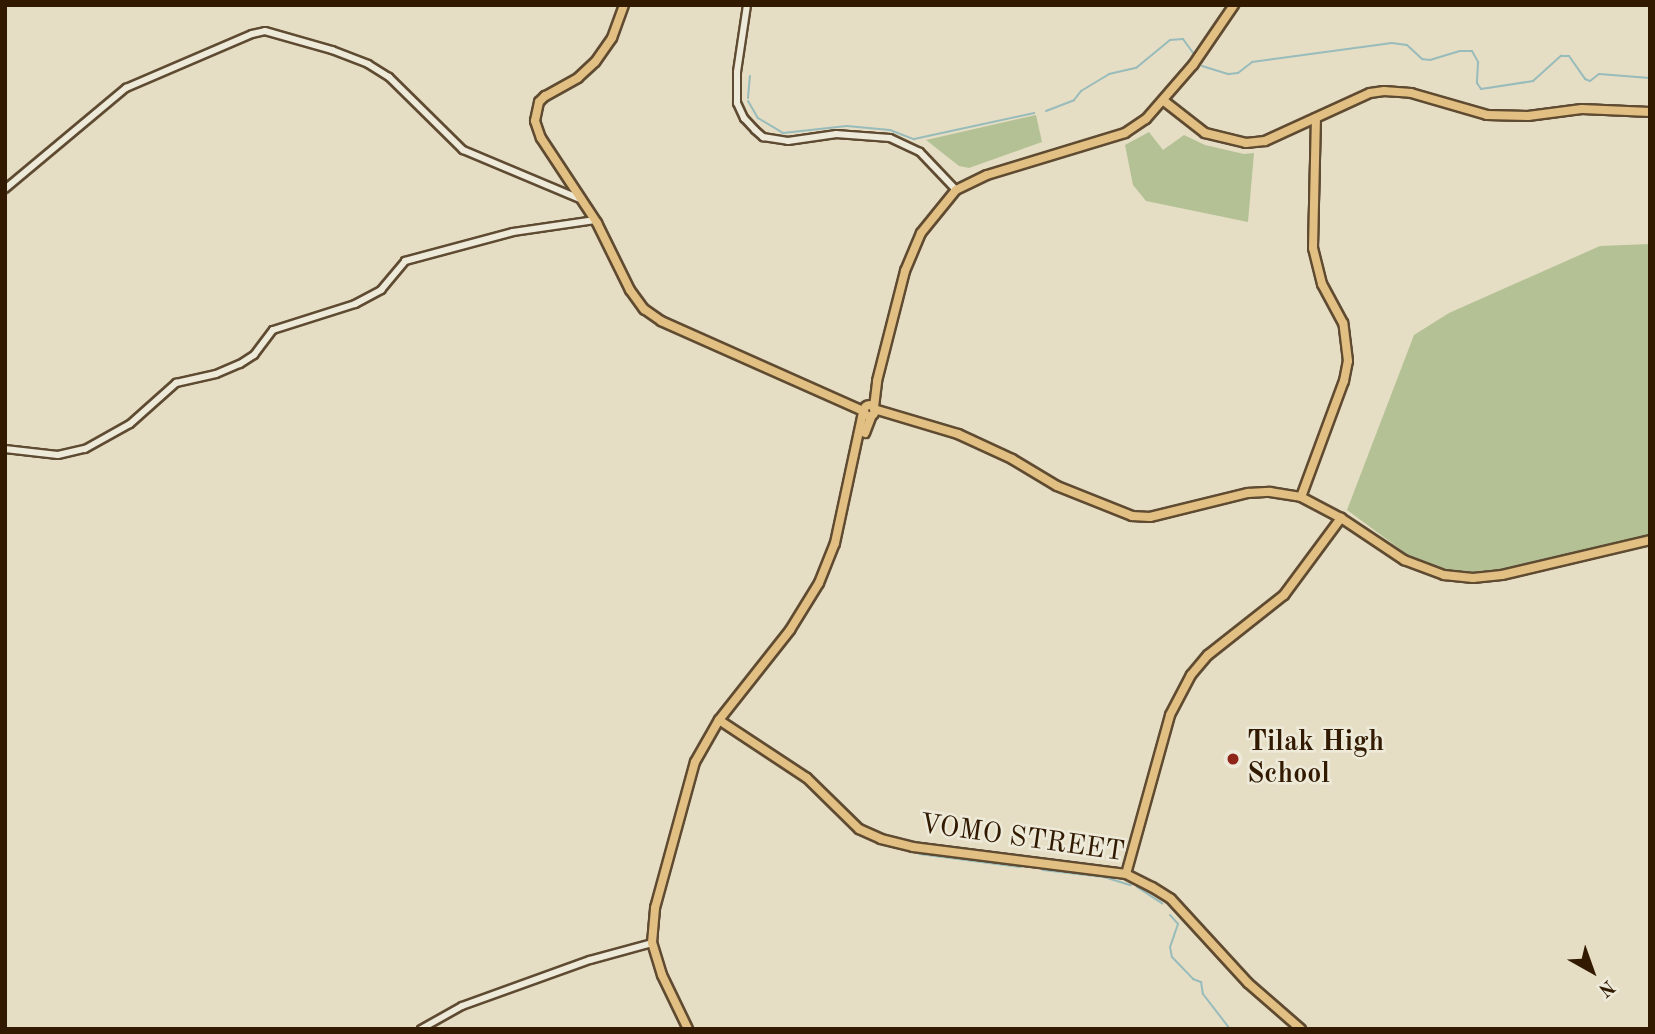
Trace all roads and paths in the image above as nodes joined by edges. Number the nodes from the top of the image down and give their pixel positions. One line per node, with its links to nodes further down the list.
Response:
1 (624, 5): 9 (main road)
2 (747, 5): 8 (street)
3 (1234, 5): 4 (main road)
4 (1164, 101): 6 (main road); 8 (main road)
5 (1650, 112): 6 (main road)
6 (1316, 118): 13 (main road)
7 (5, 189): 9 (street)
8 (956, 190): 11 (main road)
9 (580, 199): 10 (main road)
10 (594, 220): 11 (main road); 12 (street)
11 (869, 410): 13 (main road); 16 (main road)
12 (5, 449)
13 (1301, 497): 14 (main road)
14 (1341, 518): 15 (main road); 17 (main road)
15 (1650, 540)
16 (719, 720): 17 (main road, VOMO STREET); 18 (main road)
17 (1126, 874): 21 (main road, VOMO STREET)
18 (652, 943): 19 (street); 20 (main road)
19 (421, 1029)
20 (688, 1029)
21 (1301, 1029)

